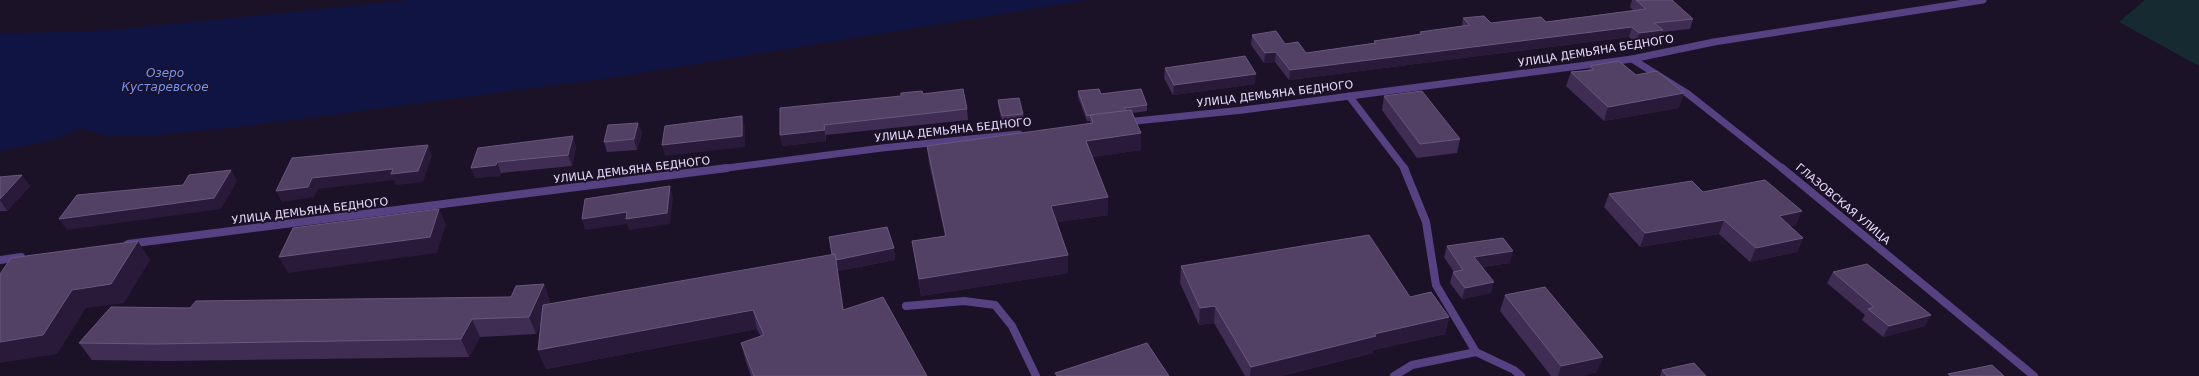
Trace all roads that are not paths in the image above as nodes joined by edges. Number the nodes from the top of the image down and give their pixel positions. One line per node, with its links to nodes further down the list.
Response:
1 (1983, 0): 2 (street, УЛИЦА ДЕМЬЯНА БЕДНОГО)
2 (1632, 59): 3 (street, УЛИЦА ДЕМЬЯНА БЕДНОГО); 14 (street, ГЛАЗОВСКАЯ УЛИЦА)
3 (1349, 96): 4 (street, УЛИЦА ДЕМЬЯНА БЕДНОГО); 10 (street)
4 (1118, 123)
5 (1031, 132): 6 (street, УЛИЦА ДЕМЬЯНА БЕДНОГО)
6 (119, 245)
7 (28, 256): 8 (street)
8 (0, 260)
9 (906, 306): 11 (street)
10 (1476, 352): 12 (street); 13 (street)
11 (1036, 376)
12 (1394, 376)
13 (1521, 376)
14 (2034, 376)

